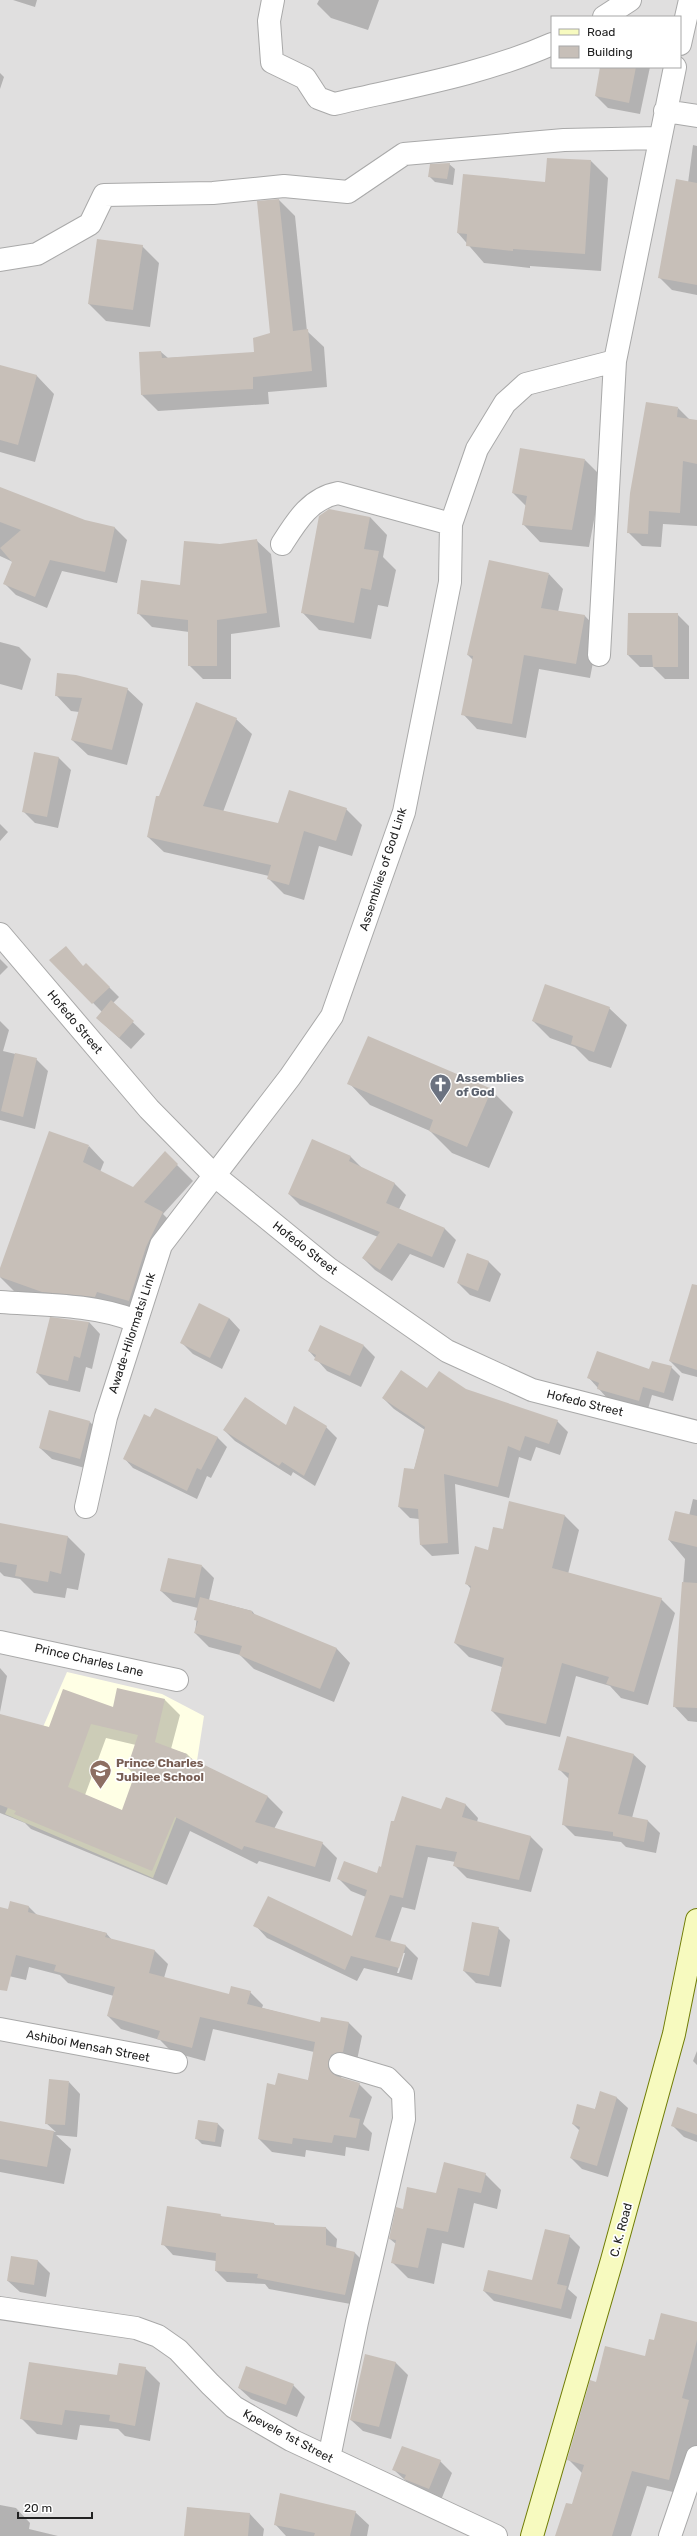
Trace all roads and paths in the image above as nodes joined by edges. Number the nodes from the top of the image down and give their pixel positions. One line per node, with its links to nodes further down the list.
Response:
1 (273, 0): 6 (street)
2 (630, 0): 4 (street)
3 (690, 0): 5 (street)
4 (606, 16)
5 (681, 40)
6 (551, 44)
7 (675, 68): 8 (street)
8 (664, 111): 9 (street); 10 (street)
9 (697, 116)
10 (659, 138): 11 (street); 12 (street)
11 (0, 260)
12 (615, 361): 13 (street, Assemblies of God Link); 15 (street)
13 (450, 524): 14 (street); 17 (street, Assemblies of God Link)
14 (282, 544)
15 (599, 655)
16 (0, 934): 17 (street, Hofedo Street)
17 (214, 1175): 19 (street, Awade-Hilormatsi Link); 20 (street, Hofedo Street)
18 (0, 1302): 19 (street)
19 (136, 1321): 21 (street, Awade-Hilormatsi Link)
20 (697, 1432)
21 (86, 1507)
22 (0, 1642): 23 (street, Prince Charles Lane)
23 (177, 1680)
24 (697, 1920): 32 (street, C. K. Road)
25 (0, 2029): 26 (street, Ashiboi Mensah Street)
26 (176, 2062)
27 (340, 2064): 30 (street)
28 (0, 2308): 30 (street, Kpevele 1st Street)
29 (697, 2457): 33 (street)
30 (329, 2458): 31 (street, Kpevele 1st Street)
31 (496, 2536)
32 (532, 2536)
33 (670, 2536)

